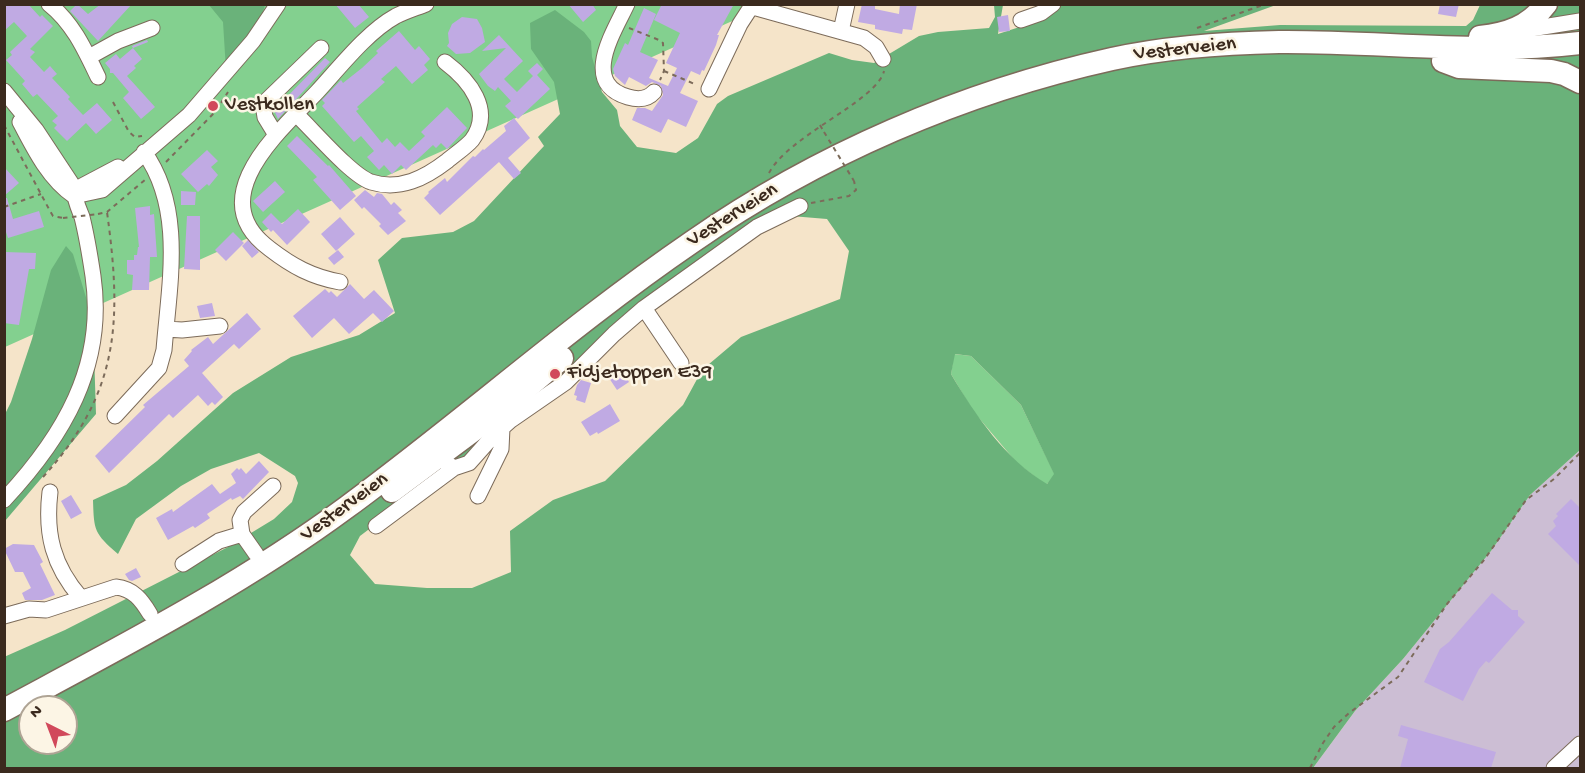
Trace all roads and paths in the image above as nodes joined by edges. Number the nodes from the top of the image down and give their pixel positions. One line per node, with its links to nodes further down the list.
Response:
1 (49, 4): 19 (street)
2 (278, 4): 37 (street)
3 (426, 4): 32 (street)
4 (627, 4): 11 (street)
5 (847, 4): 13 (street)
6 (1053, 4): 9 (street)
7 (1546, 4): 14 (highway)
8 (753, 6): 13 (street); 28 (street)
9 (1021, 20)
10 (1581, 21): 14 (street)
11 (618, 23): 23 (path); 30 (street)
12 (152, 28): 19 (street)
13 (841, 31): 20 (street)
14 (1505, 33): 16 (highway)
15 (1581, 42): 16 (highway, Vesterveien)
16 (1354, 44): 52 (highway, Vesterveien)
17 (321, 48): 36 (street)
18 (1581, 55): 21 (highway, Vesterveien)
19 (89, 57): 26 (street)
20 (883, 59): 34 (path)
21 (1443, 61): 24 (highway); 52 (highway, Vesterveien)
22 (446, 62): 32 (street)
23 (664, 71): 28 (path); 30 (path)
24 (1551, 71): 25 (street); 27 (highway)
25 (1581, 73)
26 (98, 77)
27 (1581, 82)
28 (705, 87)
29 (4, 92): 40 (street)
30 (654, 92)
31 (113, 102): 35 (path)
32 (296, 114): 36 (street)
33 (4, 125): 39 (path)
34 (820, 126): 38 (path); 41 (path, bridge)
35 (148, 133)
36 (276, 135): 44 (street)
37 (144, 152): 40 (street); 47 (street)
38 (770, 178)
39 (41, 194): 42 (path); 43 (path, bridge)
40 (74, 196): 56 (street)
41 (800, 206): 45 (street)
42 (4, 207)
43 (107, 212)
44 (340, 282)
45 (644, 308): 48 (street); 50 (street)
46 (220, 326): 47 (street)
47 (166, 329): 49 (street)
48 (681, 363)
49 (115, 416)
50 (502, 428): 52 (street); 55 (street)
51 (1581, 453): 69 (path)
52 (441, 456): 57 (street); 64 (highway, Vesterveien); 65 (highway, Vesterveien)
53 (273, 486): 58 (street)
54 (50, 492): 61 (street)
55 (478, 496)
56 (4, 500)
57 (376, 526)
58 (242, 534): 59 (street); 60 (street)
59 (256, 554)
60 (183, 564)
61 (81, 598): 62 (street); 63 (street)
62 (150, 614)
63 (4, 616)
64 (57, 695)
65 (4, 710)
66 (18, 716): 67 (highway)
67 (4, 724)
68 (1581, 744): 70 (street)
69 (1310, 768)
70 (1554, 768)

